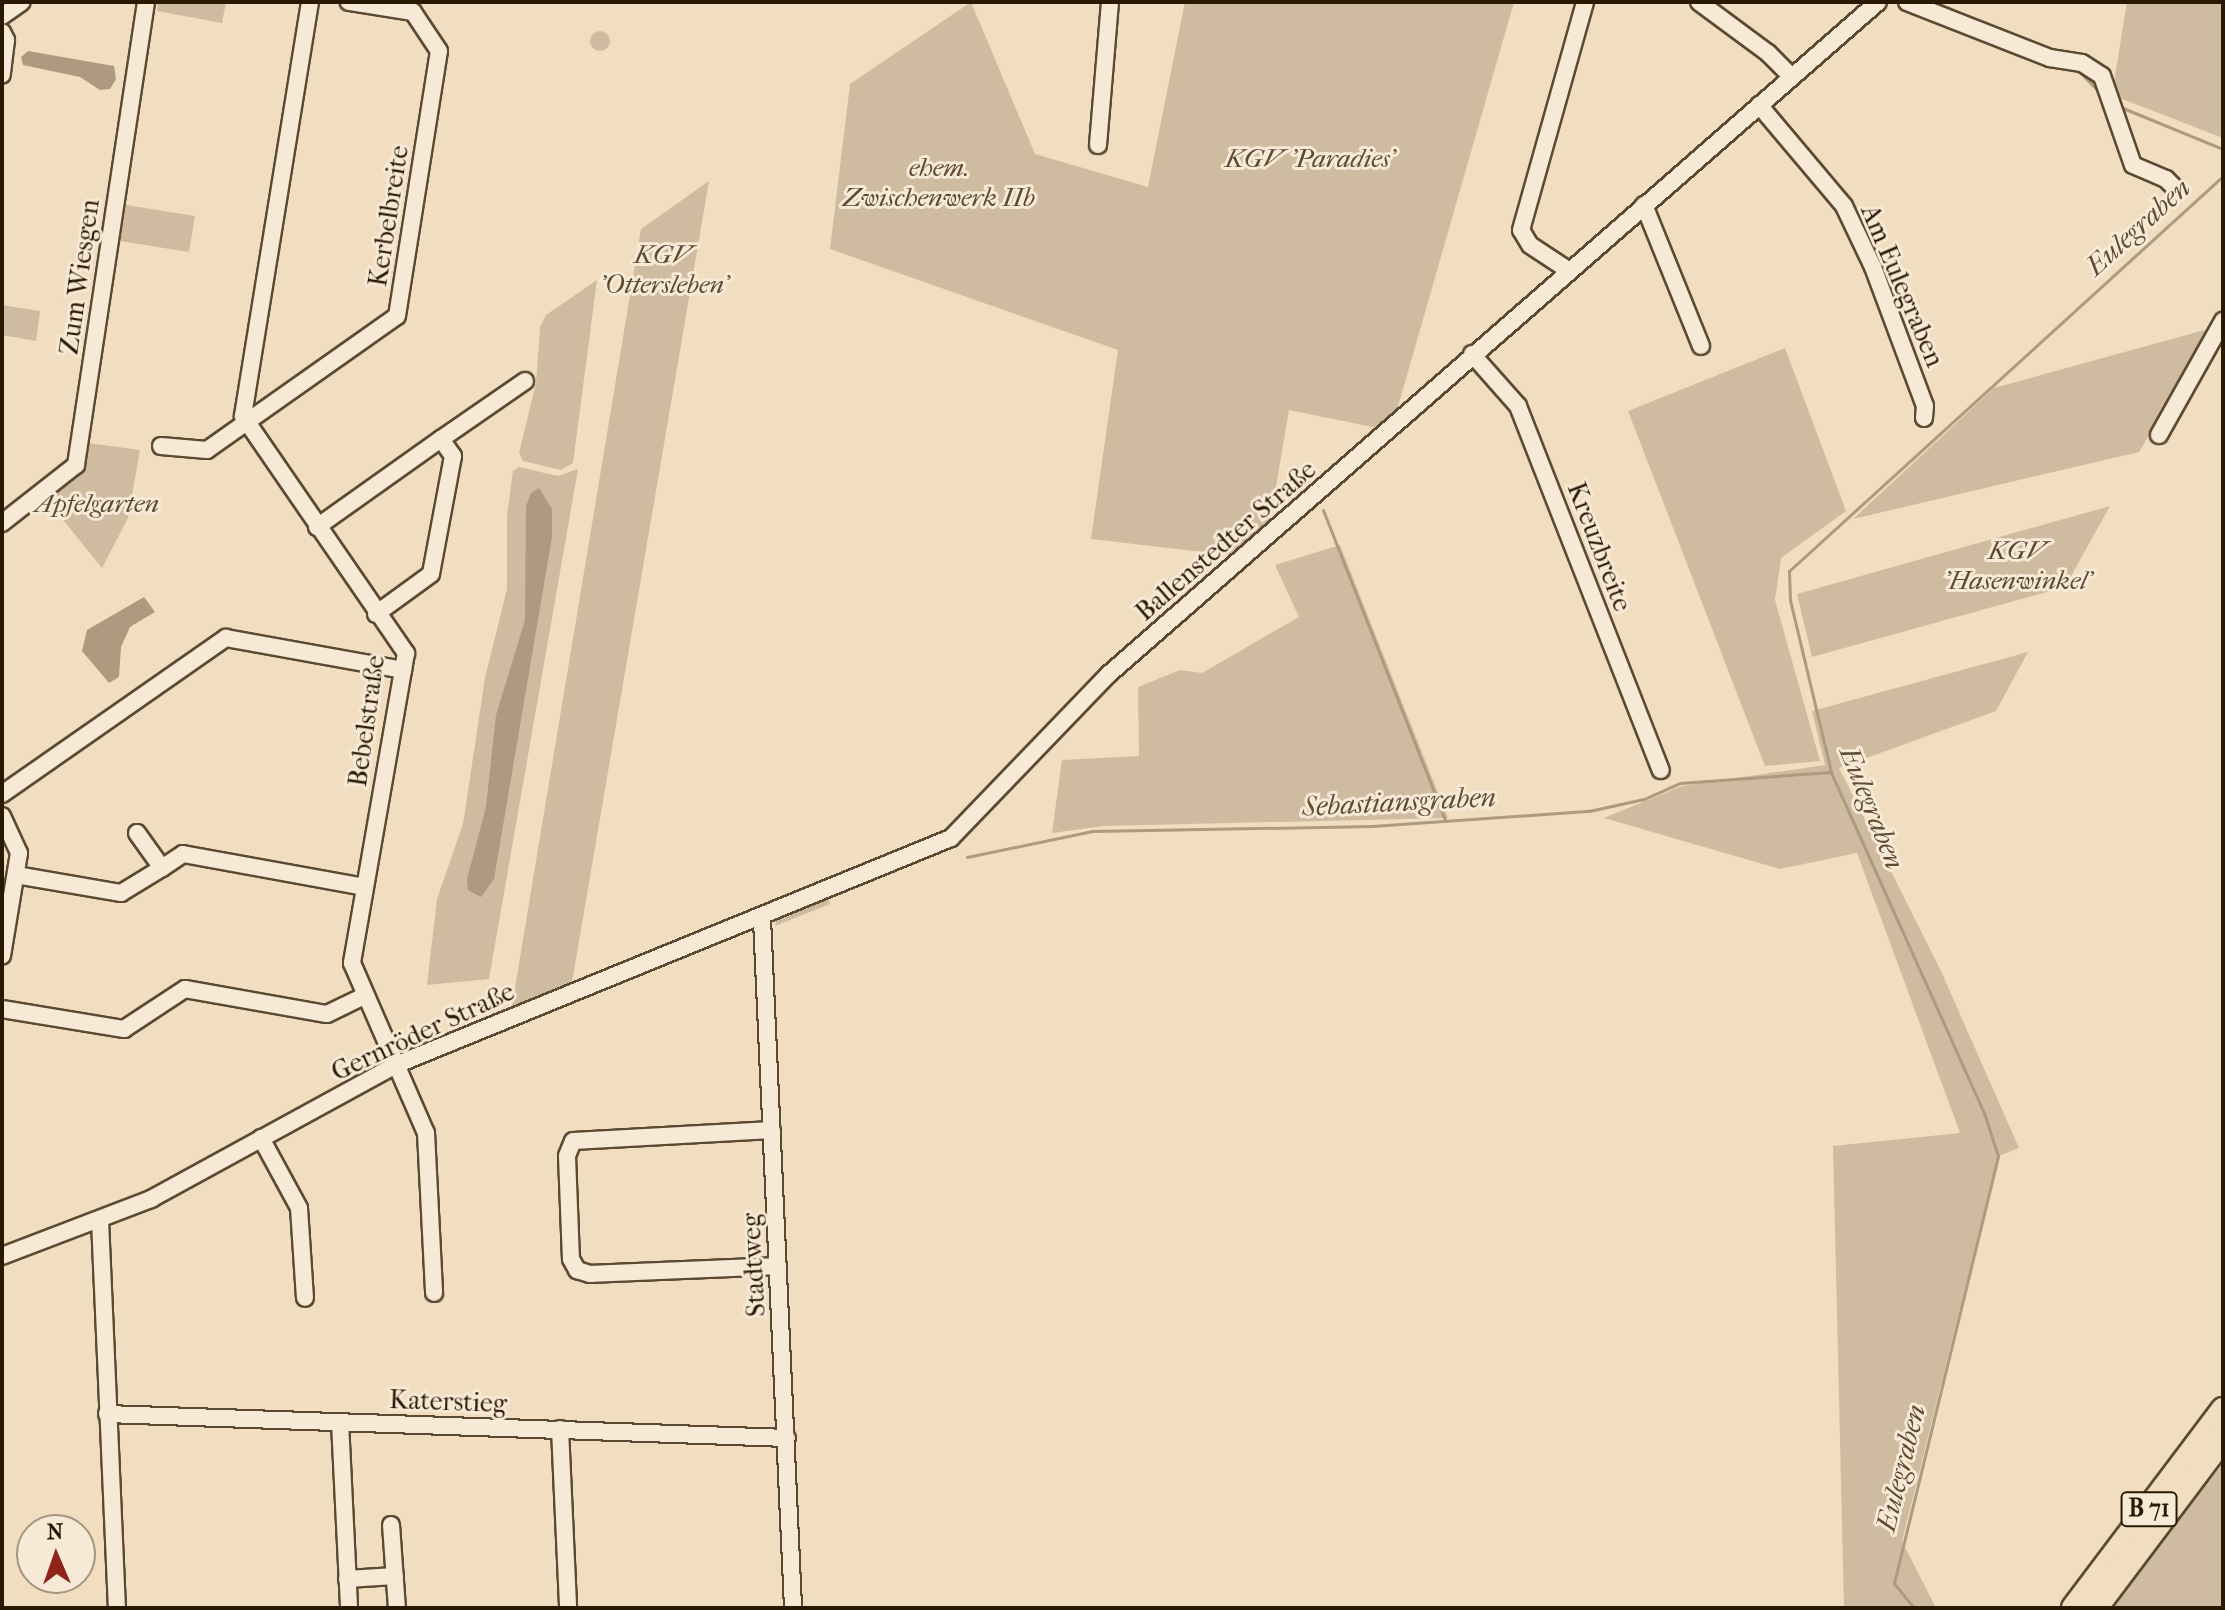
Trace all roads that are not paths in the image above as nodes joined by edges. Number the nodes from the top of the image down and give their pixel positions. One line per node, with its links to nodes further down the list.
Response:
1 (22, 2): 10 (street)
2 (146, 2): 28 (street, Zum Wiesgen)
3 (310, 2): 24 (street)
4 (349, 2): 24 (street, Kerbelbreite)
5 (1110, 2): 15 (street)
6 (1585, 2): 18 (street)
7 (1699, 2): 13 (street)
8 (1878, 2): 13 (street, Ballenstedter Straße)
9 (1907, 2): 16 (street)
10 (2, 16)
11 (2, 32): 12 (street)
12 (2, 75)
13 (1792, 77): 14 (street, Ballenstedter Straße)
14 (1759, 105): 17 (street, Ballenstedter Straße); 23 (street, Am Eulegraben)
15 (1098, 145)
16 (2177, 190)
17 (1644, 205): 18 (street, Ballenstedter Straße); 20 (street)
18 (1568, 270): 21 (street, Ballenstedter Straße)
19 (2223, 321): 25 (street)
20 (1701, 346)
21 (1472, 354): 32 (street, Kreuzbreite); 39 (street, Ballenstedter Straße)
22 (525, 381): 26 (street)
23 (1924, 418)
24 (245, 422): 27 (street); 29 (street, Bebelstraße)
25 (2159, 435)
26 (441, 439): 29 (street); 30 (street)
27 (161, 446)
28 (2, 523)
29 (317, 527): 30 (street, Bebelstraße)
30 (376, 614): 31 (street, Bebelstraße)
31 (403, 670): 33 (street); 38 (street, Bebelstraße)
32 (1661, 770)
33 (2, 794)
34 (2, 816): 37 (street)
35 (137, 833): 36 (street)
36 (162, 868): 37 (street); 38 (street)
37 (16, 875): 41 (street)
38 (364, 887): 42 (street, Bebelstraße)
39 (830, 890): 40 (street, Gernröder Straße)
40 (762, 919): 44 (street, Gernröder Straße); 45 (street, Stadtweg)
41 (2, 956)
42 (364, 996): 43 (street); 44 (street, Bebelstraße)
43 (2, 1009)
44 (398, 1064): 46 (street, Gernröder Straße); 50 (street, Bebelstraße)
45 (772, 1130): 49 (street, Stadtweg); 49 (street)
46 (261, 1138): 47 (street, Gernröder Straße); 51 (street)
47 (100, 1220): 48 (street, Gernröder Straße); 53 (street)
48 (2, 1256)
49 (778, 1266): 56 (street, Stadtweg)
50 (434, 1293)
51 (305, 1298)
52 (2223, 1410): 66 (highway, B 71)
53 (107, 1414): 54 (street, Katerstieg); 61 (street)
54 (340, 1422): 55 (street, Katerstieg); 60 (street)
55 (560, 1429): 56 (street, Katerstieg); 64 (street)
56 (787, 1438): 65 (street, Stadtweg)
57 (2223, 1438): 67 (highway, B 71)
58 (391, 1525): 59 (street)
59 (395, 1576): 60 (street); 63 (street)
60 (347, 1579): 62 (street)
61 (117, 1608)
62 (349, 1608)
63 (397, 1608)
64 (568, 1608)
65 (793, 1608)
66 (2074, 1608)
67 (2095, 1608)

